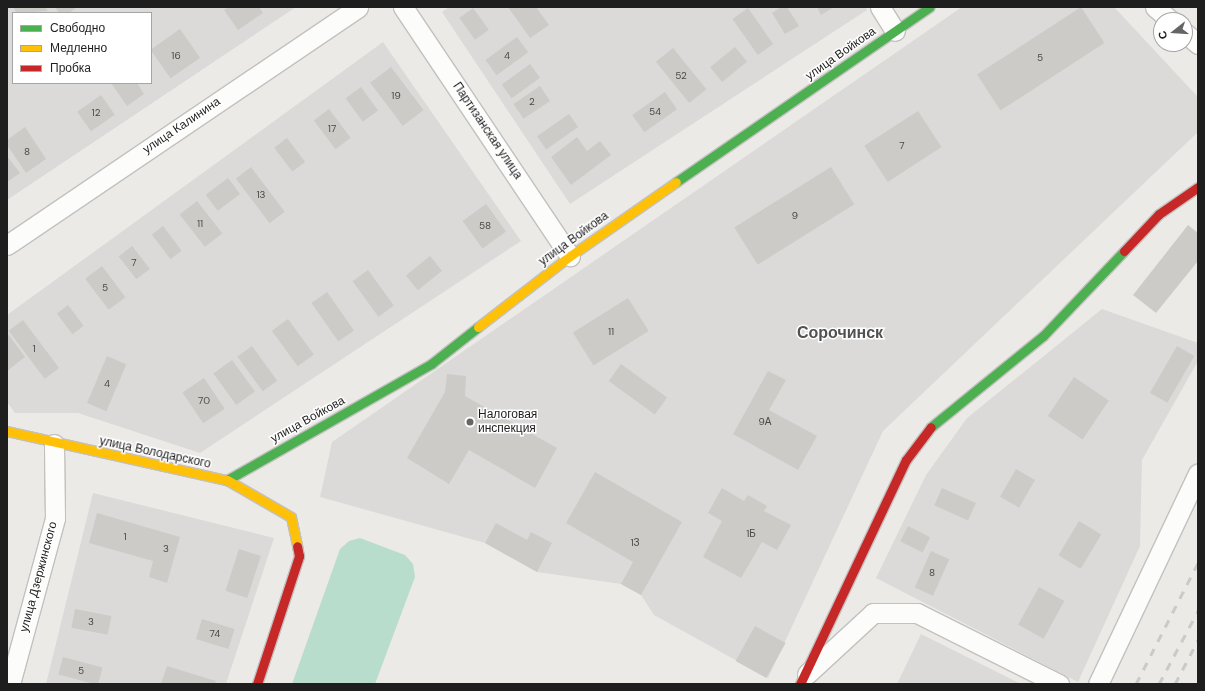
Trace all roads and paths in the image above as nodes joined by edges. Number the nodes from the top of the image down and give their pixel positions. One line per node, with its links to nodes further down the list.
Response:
1 (358, 7): 7 (street, улица Калинина)
2 (403, 7): 8 (street, Партизанская улица)
3 (880, 7): 5 (street)
4 (930, 7): 5 (street, улица Войкова)
5 (895, 31): 8 (street, улица Войкова)
6 (1198, 187): 13 (street)
7 (7, 245)
8 (570, 256): 12 (street, улица Войкова)
9 (7, 431): 10 (street, улица Володарского)
10 (54, 444): 12 (street, улица Володарского); 14 (street, улица Дзержинского)
11 (1198, 473): 17 (street)
12 (226, 480): 15 (street, улица Володарского)
13 (801, 680): 16 (street)
14 (10, 684)
15 (257, 684)
16 (1059, 684)
17 (1098, 684)

